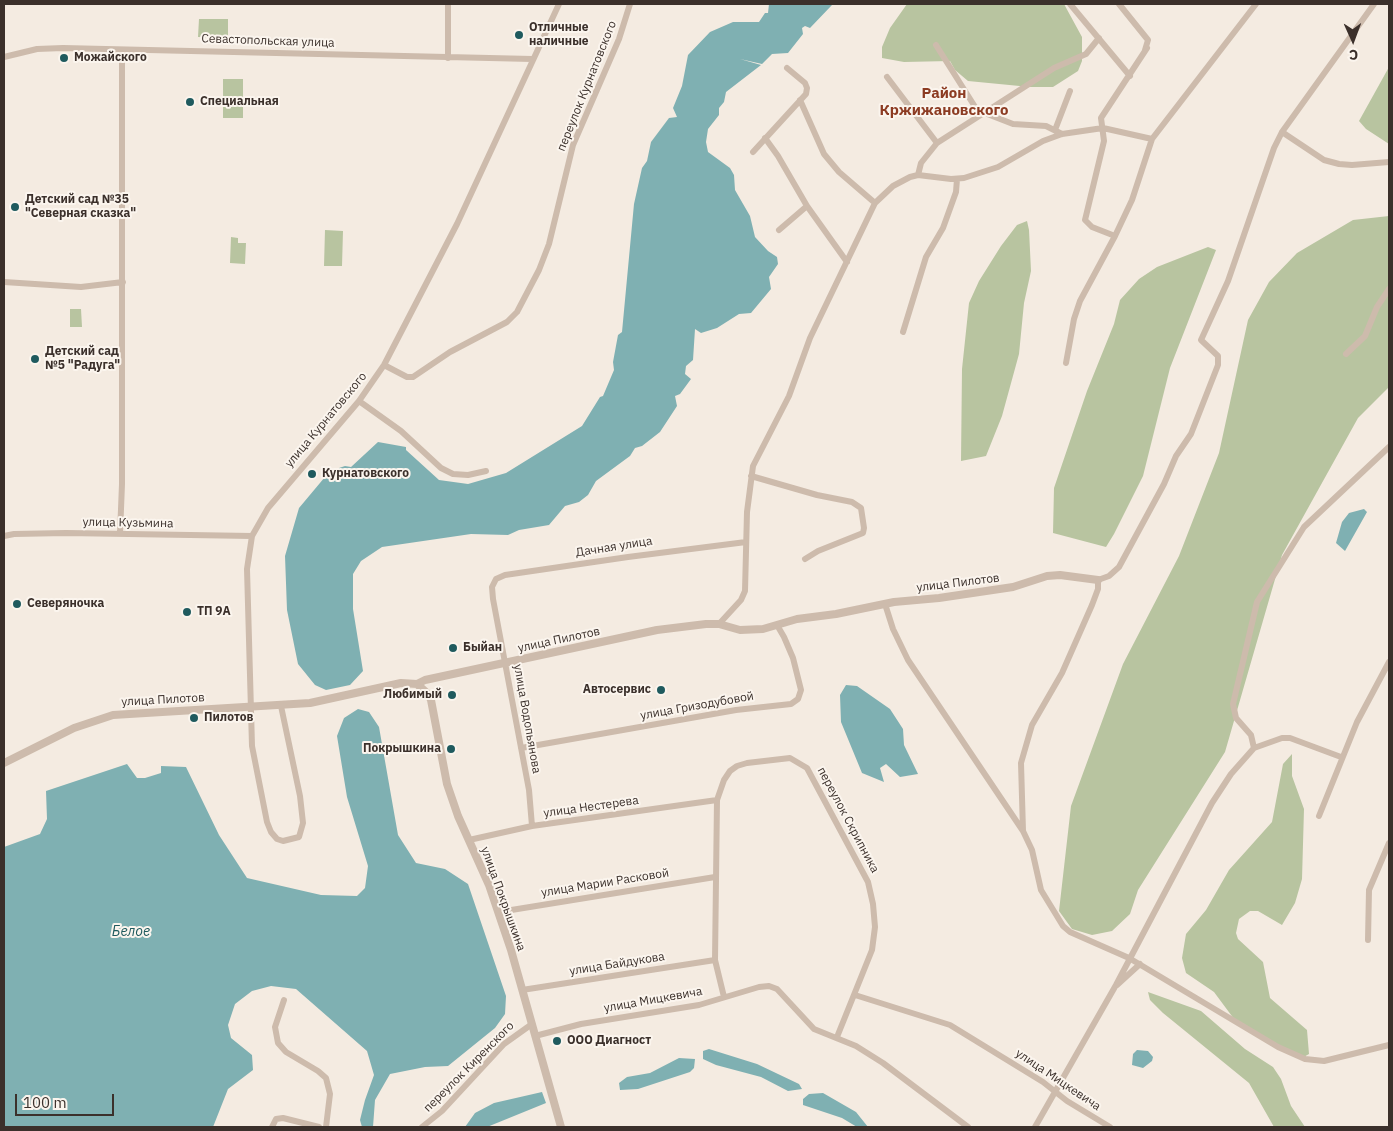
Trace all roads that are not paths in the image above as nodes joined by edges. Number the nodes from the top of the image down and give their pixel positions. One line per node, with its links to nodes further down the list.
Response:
1 (448, 4): 12 (street)
2 (559, 4): 13 (street, улица Курнатовского)
3 (630, 4): 42 (street, переулок Курнатовского)
4 (1070, 4): 8 (street)
5 (1119, 4): 15 (street)
6 (1256, 4): 25 (street)
7 (1374, 4): 22 (street)
8 (1099, 38): 15 (street); 19 (street)
9 (936, 45): 19 (street)
10 (122, 50): 11 (street, Севастопольская улица); 12 (street, Севастопольская улица); 37 (street)
11 (4, 57)
12 (448, 58): 13 (street, Севастопольская улица)
13 (532, 59): 42 (street, улица Курнатовского)
14 (787, 68): 18 (street)
15 (1130, 76): 20 (street)
16 (887, 77): 26 (street)
17 (1070, 91): 21 (street)
18 (800, 100): 24 (street); 31 (street)
19 (983, 112): 21 (street); 26 (street)
20 (1103, 128): 23 (street); 25 (street); 34 (street)
21 (1055, 130): 23 (street)
22 (1282, 132): 28 (street); 52 (street)
23 (1062, 134): 30 (street)
24 (765, 138): 27 (street); 32 (street)
25 (1152, 139): 34 (street)
26 (937, 143): 29 (street)
27 (753, 152)
28 (1389, 162)
29 (918, 175): 30 (street); 31 (street)
30 (957, 179): 39 (street)
31 (875, 203): 35 (street)
32 (807, 206): 33 (street); 35 (street)
33 (779, 230)
34 (1115, 236): 41 (street)
35 (847, 262): 46 (street)
36 (4, 282): 37 (street)
37 (123, 282): 47 (street)
38 (1389, 289): 40 (street)
39 (903, 332)
40 (1346, 354)
41 (1066, 363)
42 (384, 365): 43 (street, улица Курнатовского)
43 (359, 401): 45 (street); 49 (street, улица Курнатовского)
44 (1389, 447): 63 (street)
45 (486, 471)
46 (750, 476): 50 (street); 51 (street)
47 (120, 534): 48 (street, улица Кузьмина); 49 (street, улица Кузьмина)
48 (4, 536)
49 (252, 536): 61 (street, улица Курнатовского)
50 (746, 542): 53 (street, Дачная улица); 55 (street)
51 (805, 558)
52 (1098, 580): 54 (street, улица Пилотов); 69 (street)
53 (492, 587): 58 (street, улица Водопьянова)
54 (886, 604): 56 (street, улица Пилотов); 69 (street)
55 (719, 624): 56 (street, улица Пилотов); 58 (street, улица Пилотов)
56 (777, 626): 62 (street, улица Гризодубовой)
57 (1389, 662): 64 (street)
58 (506, 663): 59 (street, улица Пилотов); 62 (street, улица Водопьянова)
59 (417, 684): 60 (street, улица Пилотов); 70 (street, улица Покрышкина)
60 (281, 706): 61 (street, улица Пилотов); 61 (street, улица Курнатовского)
61 (250, 708): 65 (street, улица Пилотов)
62 (521, 748): 68 (street, улица Водопьянова)
63 (1254, 748): 64 (street); 75 (street)
64 (1341, 757): 67 (street)
65 (4, 763)
66 (717, 800): 68 (street, улица Нестерева); 72 (street, переулок Скрипника); 80 (street, переулок Скрипника)
67 (1319, 816)
68 (532, 826): 70 (street, улица Нестерева)
69 (1023, 831): 75 (street)
70 (469, 840): 73 (street, улица Покрышкина)
71 (1389, 843): 74 (street)
72 (715, 877): 73 (street, улица Марии Расковой); 76 (street, переулок Скрипника)
73 (499, 912): 79 (street, улица Покрышкина)
74 (1368, 940)
75 (1129, 958): 77 (street); 78 (street)
76 (715, 960): 79 (street, улица Байдукова); 81 (street, переулок Скрипника)
77 (1140, 964): 78 (street); 86 (street)
78 (1116, 985): 87 (street)
79 (522, 990): 83 (street, улица Покрышкина)
80 (855, 996): 85 (street, переулок Скрипника); 87 (street, улица Мицкевича)
81 (724, 997): 84 (street, улица Мицкевича); 85 (street, улица Мицкевича)
82 (284, 1000): 90 (street)
83 (532, 1024): 84 (street, улица Покрышкина); 91 (street, переулок Киренского)
84 (534, 1036): 92 (street, улица Покрышкина)
85 (837, 1037): 93 (street, улица Мицкевича)
86 (1389, 1044)
87 (1054, 1090): 94 (street); 95 (street, улица Мицкевича)
88 (272, 1127): 89 (street)
89 (319, 1127)
90 (326, 1127)
91 (422, 1127)
92 (560, 1127)
93 (968, 1127)
94 (1035, 1127)
95 (1110, 1127)

